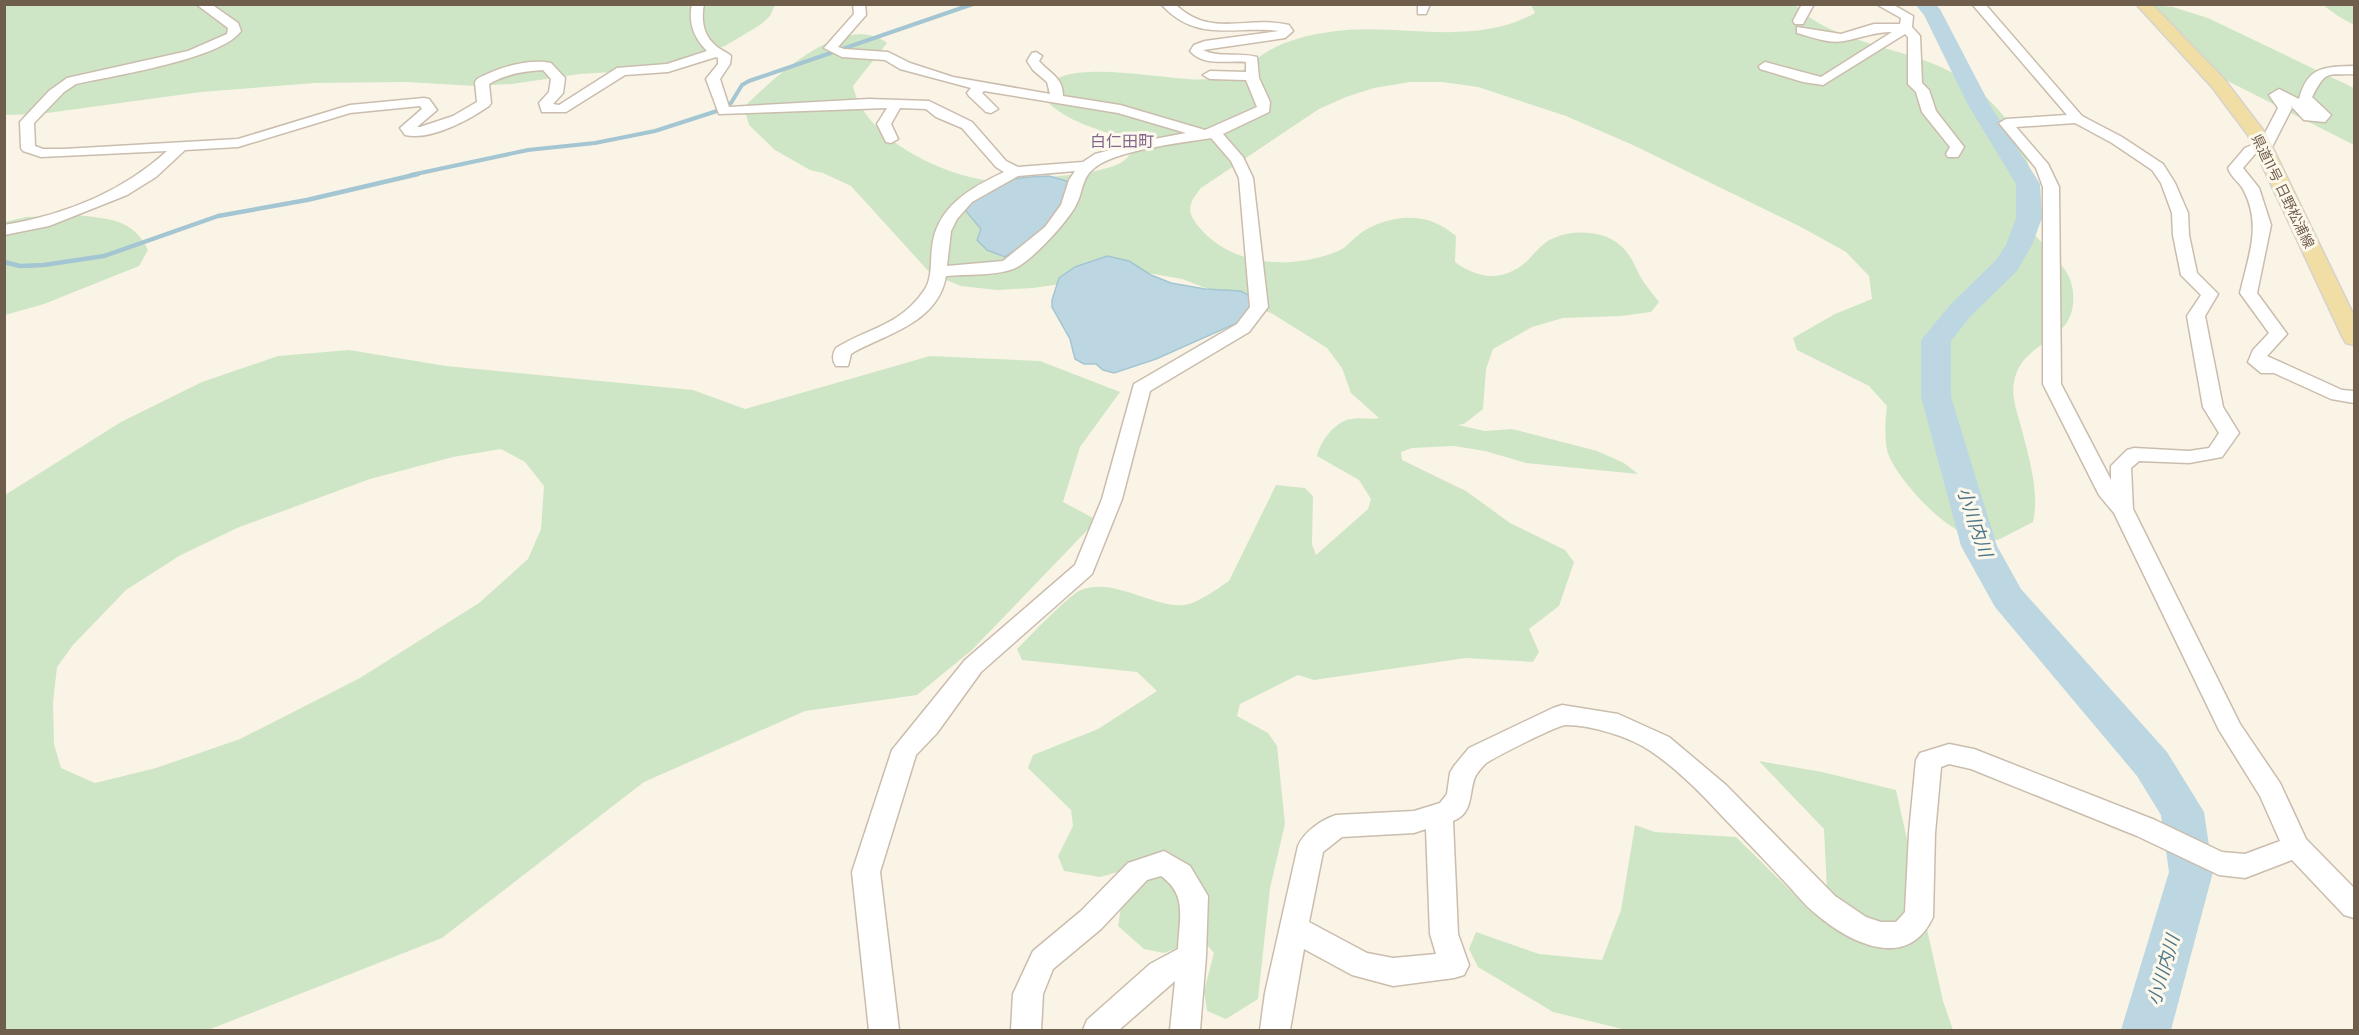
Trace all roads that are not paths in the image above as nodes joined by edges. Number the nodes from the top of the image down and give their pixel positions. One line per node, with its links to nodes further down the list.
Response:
1 (202, 4): 23 (street)
2 (698, 4): 10 (street)
3 (859, 4): 16 (street)
4 (1167, 4): 15 (street)
5 (1808, 4): 9 (street)
6 (1882, 4): 9 (street)
7 (1978, 4): 20 (street)
8 (2143, 4): 24 (main road, 県道11号 日野松浦線)
9 (1906, 28): 12 (street); 25 (street)
10 (714, 53): 18 (street); 23 (street)
11 (1036, 56): 17 (street)
12 (1766, 66)
13 (2355, 70): 24 (street)
14 (1210, 75): 15 (street)
15 (1252, 76): 21 (street)
16 (981, 86): 17 (street); 19 (street)
17 (1056, 100): 21 (street)
18 (896, 103): 22 (street); 27 (street)
19 (991, 109)
20 (2077, 119): 33 (street); 33 (street)
21 (1209, 133): 26 (street); 39 (street)
22 (891, 139)
23 (181, 146): 28 (street)
24 (2263, 147): 30 (main road, 県道11号 日野松浦線); 32 (street)
25 (1953, 154)
26 (1087, 166): 27 (street); 29 (street)
27 (1015, 172): 29 (street)
28 (4, 230)
29 (937, 272): 31 (street)
30 (2355, 338)
31 (842, 362)
32 (2355, 397)
33 (2123, 509): 35 (street)
34 (1439, 814): 35 (street); 37 (street); 37 (street)
35 (2295, 847): 36 (street)
36 (2355, 906)
37 (1294, 929): 43 (street)
38 (1192, 956): 40 (street); 41 (street); 42 (street)
39 (884, 1030)
40 (1026, 1030)
41 (1098, 1030)
42 (1185, 1030)
43 (1275, 1030)

